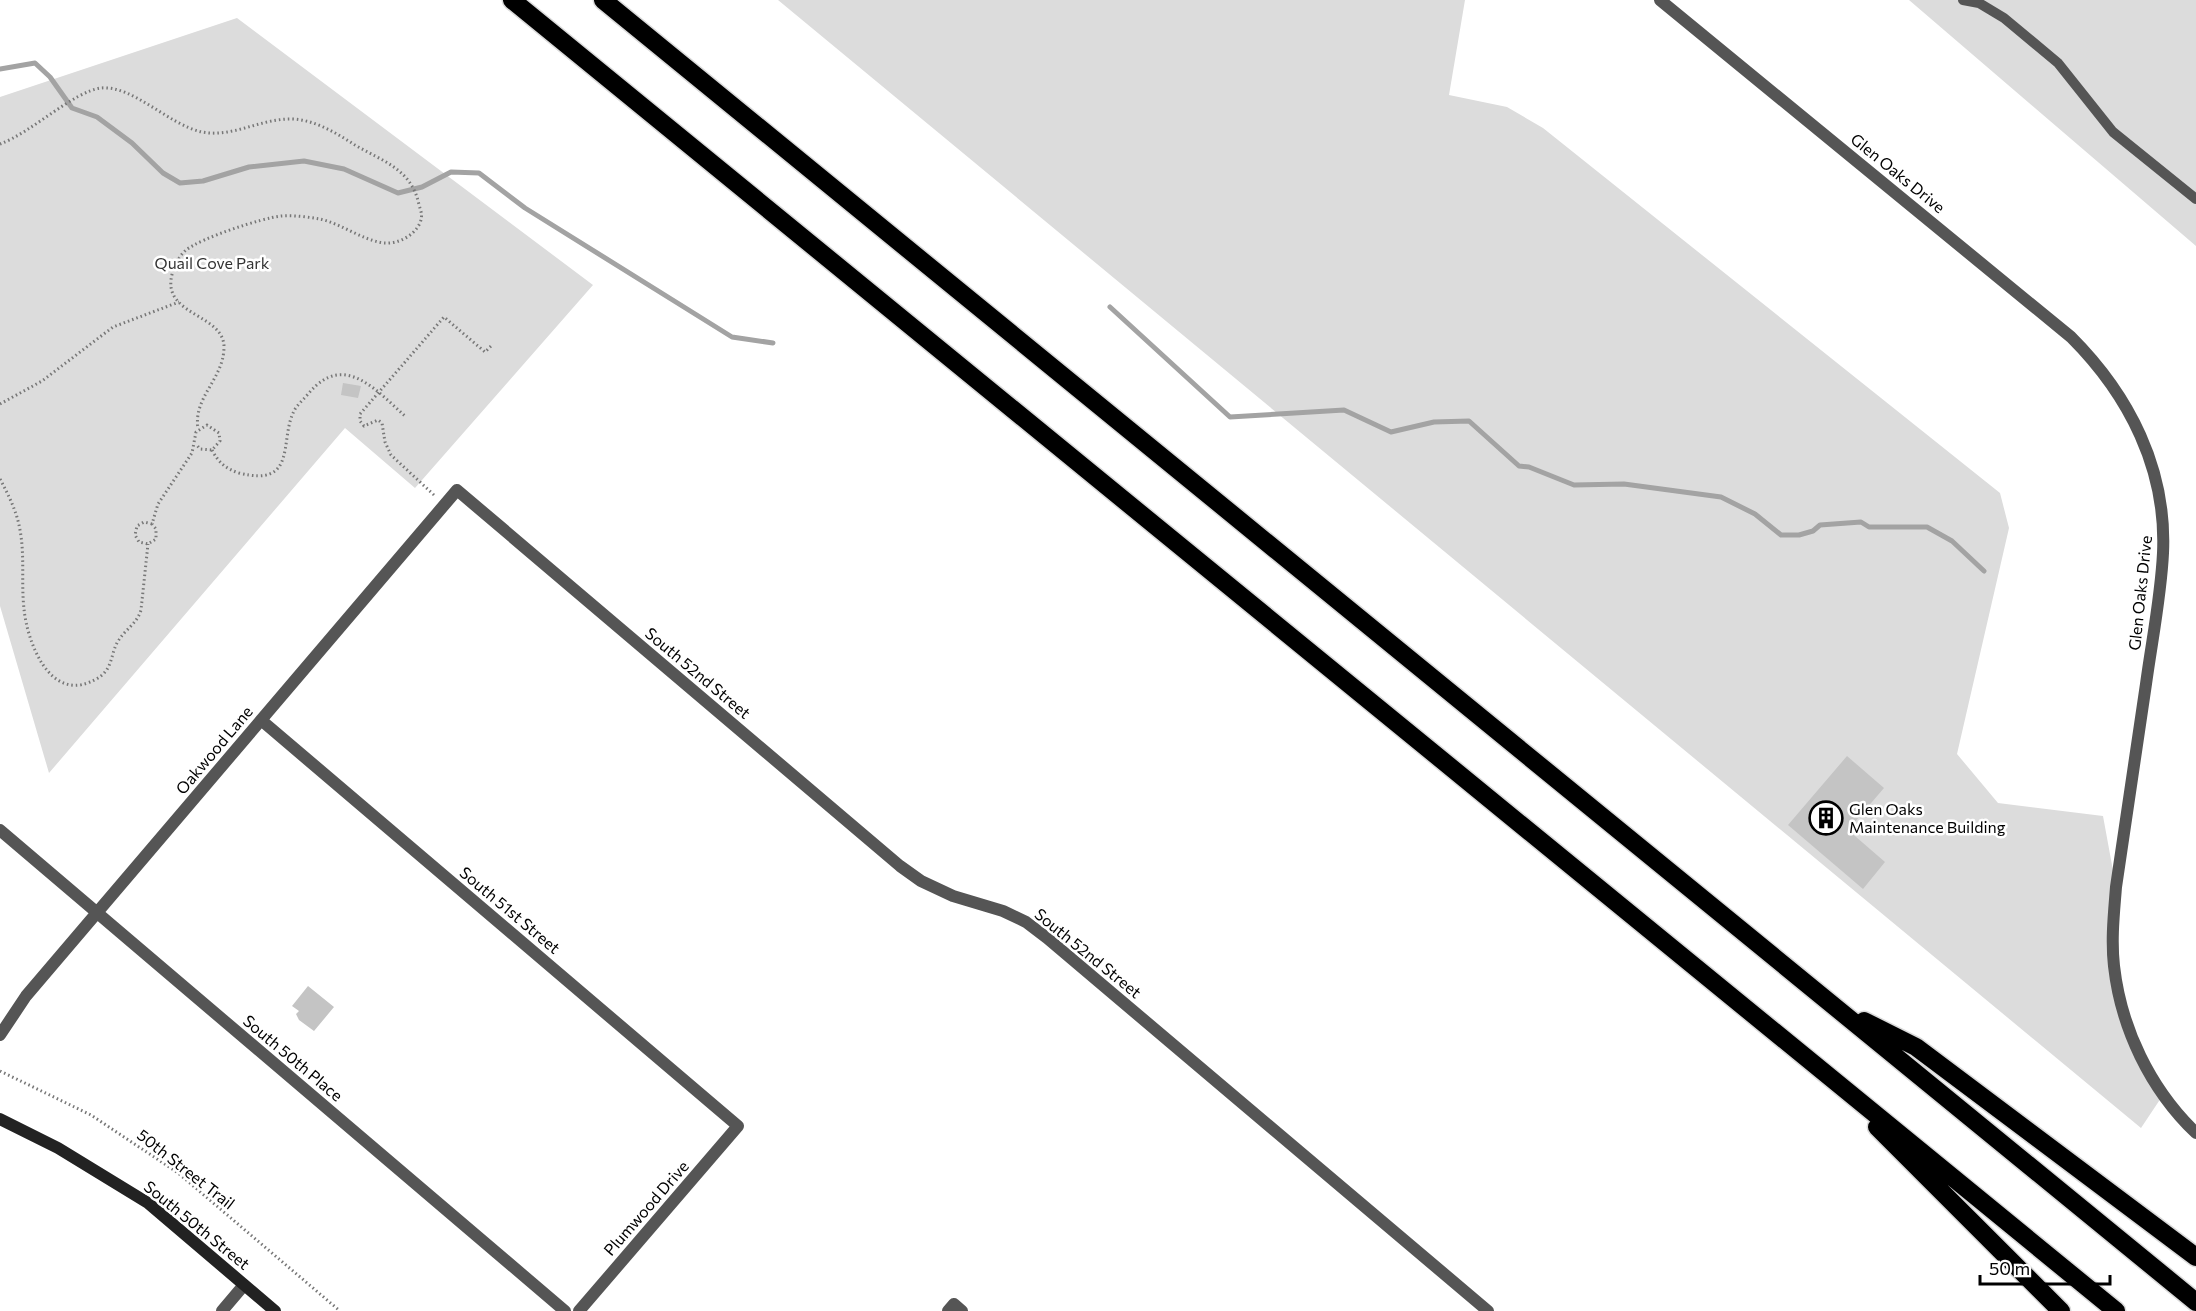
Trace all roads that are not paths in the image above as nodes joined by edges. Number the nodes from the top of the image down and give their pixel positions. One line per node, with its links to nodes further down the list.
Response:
1 (512, 0): 12 (highway)
2 (603, 0): 10 (highway)
3 (1660, 0): 15 (street, Glen Oaks Drive)
4 (1963, 0): 5 (lane)
5 (2196, 199)
6 (457, 490): 7 (street, Oakwood Lane); 23 (street, South 52nd Street)
7 (261, 720): 9 (street, Oakwood Lane); 14 (street, South 51st Street)
8 (0, 830): 9 (street, South 50th Place)
9 (97, 913): 11 (street, Oakwood Lane); 21 (street, South 50th Place)
10 (1833, 1005): 16 (highway); 18 (highway)
11 (0, 1035)
12 (1801, 1052): 24 (highway); 25 (highway)
13 (0, 1119): 17 (main road, South 50th Street)
14 (738, 1126): 22 (street, Plumwood Drive)
15 (2196, 1133)
16 (2196, 1257)
17 (244, 1285): 19 (street); 20 (main road, South 50th Street)
18 (2196, 1302)
19 (222, 1311)
20 (275, 1311)
21 (565, 1311)
22 (579, 1311)
23 (1488, 1311)
24 (2061, 1311)
25 (2116, 1311)

